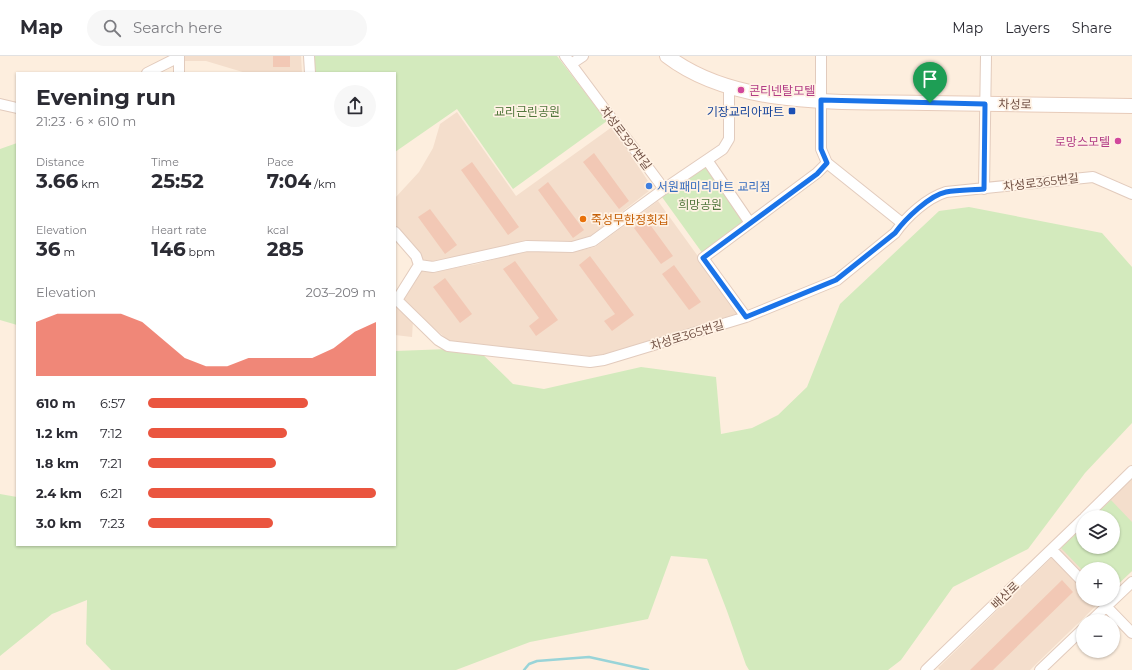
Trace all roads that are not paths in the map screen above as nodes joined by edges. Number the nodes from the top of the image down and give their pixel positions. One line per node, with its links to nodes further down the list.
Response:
1 (309, 56): 11 (street)
2 (565, 56): 8 (street, 차성로397번길)
3 (583, 56): 8 (street)
4 (667, 56): 12 (main road, 차성로)
5 (821, 56): 13 (street)
6 (986, 56): 15 (street)
7 (179, 57): 9 (street); 10 (street)
8 (571, 64): 20 (street, 차성로397번길)
9 (149, 72)
10 (179, 72)
11 (310, 72)
12 (729, 88): 13 (main road, 차성로); 18 (street)
13 (821, 100): 15 (main road, 차성로); 19 (street)
14 (0, 104): 17 (street)
15 (985, 104): 16 (main road, 차성로); 21 (street)
16 (1132, 106)
17 (16, 108)
18 (707, 160): 20 (street); 23 (street)
19 (827, 163): 23 (street); 24 (street)
20 (664, 189): 26 (street)
21 (984, 189): 22 (street, 차성로365번길); 24 (street, 차성로365번길)
22 (1132, 194)
23 (750, 223): 27 (street)
24 (902, 223): 27 (street, 차성로365번길)
25 (396, 233): 26 (street)
26 (419, 265): 27 (street, 차성로365번길)
27 (746, 317)
28 (1132, 471): 29 (street)
29 (1092, 510)
30 (1076, 526): 31 (street, 배산로)
31 (1052, 550): 32 (street); 38 (street, 배산로)
32 (1076, 575)
33 (1132, 582): 34 (street)
34 (1107, 607): 35 (street); 36 (street)
35 (1099, 614)
36 (1132, 633)
37 (1076, 636): 39 (street)
38 (928, 669)
39 (1040, 670)

